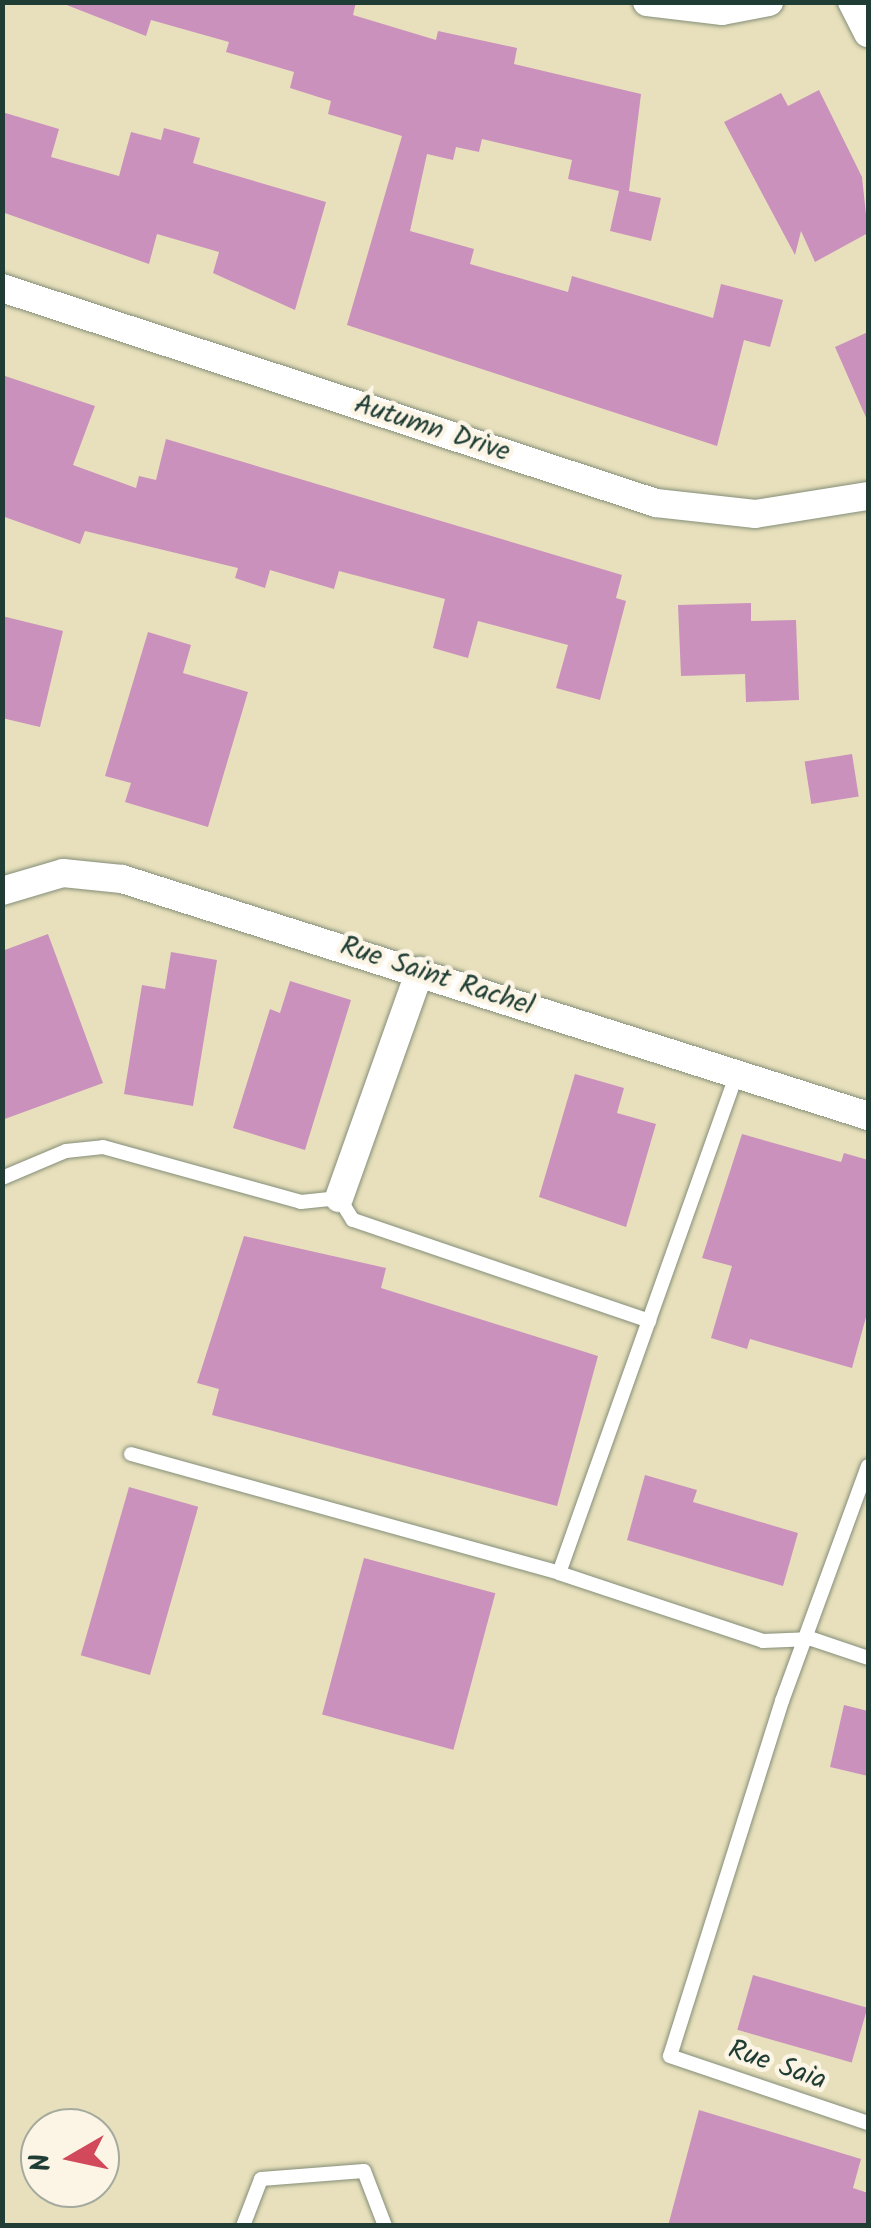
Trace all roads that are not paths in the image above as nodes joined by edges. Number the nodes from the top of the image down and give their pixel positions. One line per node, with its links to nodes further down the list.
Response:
1 (647, 2): 2 (street)
2 (769, 2)
3 (852, 2): 4 (street)
4 (868, 33)
5 (2, 288): 6 (street, Autumn Drive)
6 (868, 496)
7 (2, 891): 8 (street, Rue Saint Rachel)
8 (420, 970): 9 (street, Rue Saint Rachel); 12 (street)
9 (737, 1074): 10 (street, Rue Saint Rachel); 13 (lane)
10 (868, 1116)
11 (2, 1178): 12 (lane)
12 (339, 1198): 13 (lane)
13 (649, 1320): 16 (lane)
14 (131, 1454): 16 (lane)
15 (868, 1466): 17 (lane)
16 (559, 1573): 17 (lane)
17 (812, 1639): 18 (lane); 19 (lane, Rue Saia)
18 (868, 1658)
19 (868, 2122)
20 (243, 2226): 21 (lane)
21 (386, 2226)

